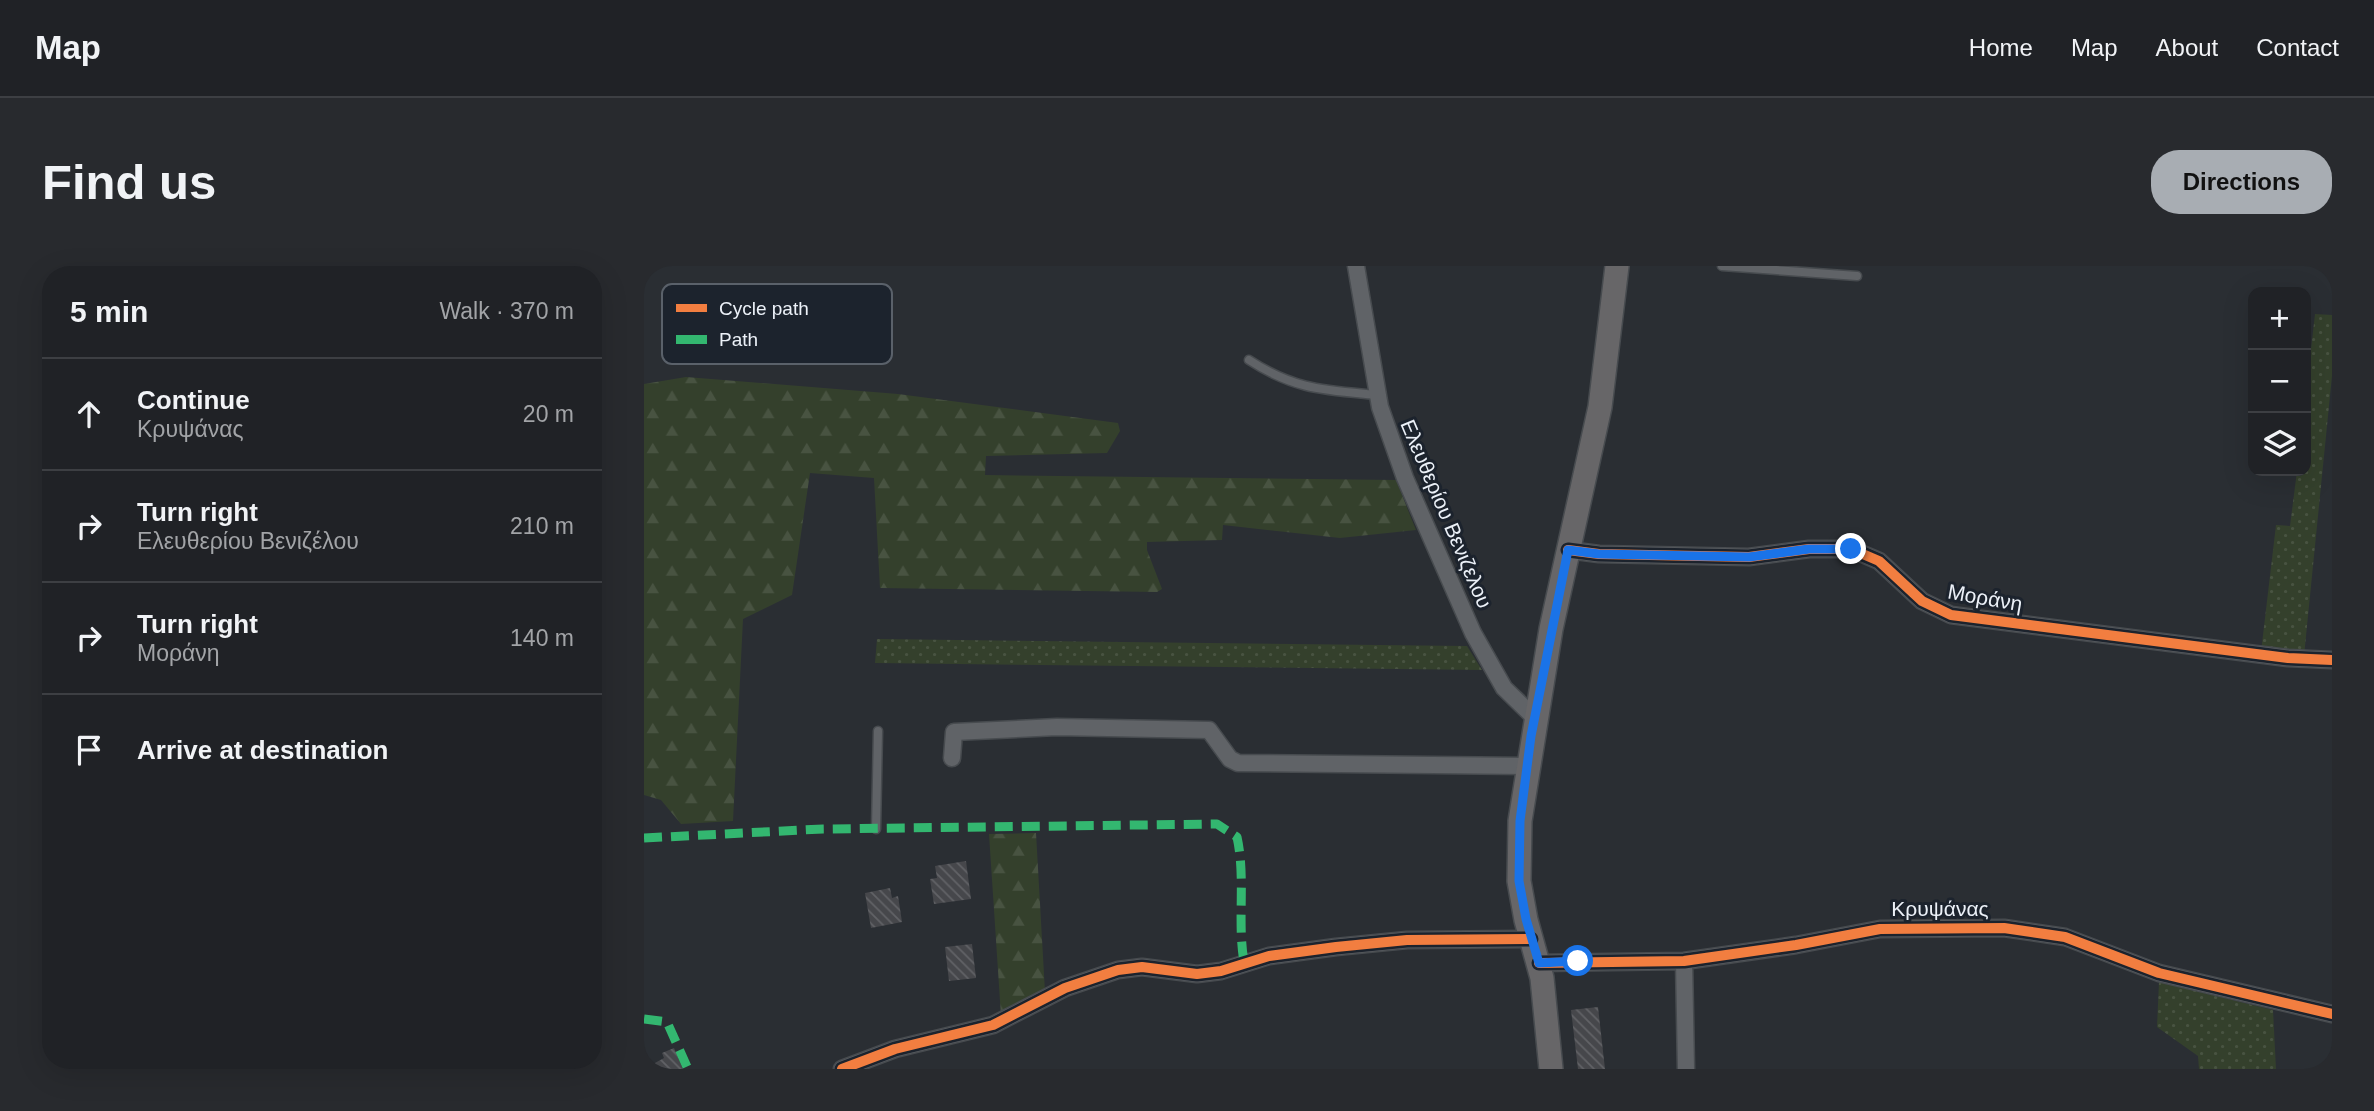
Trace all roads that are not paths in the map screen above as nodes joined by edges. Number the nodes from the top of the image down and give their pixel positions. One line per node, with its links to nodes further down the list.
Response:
1 (1356, 266): 6 (street, Ελευθερίου Βενιζελου)
2 (1617, 266): 7 (main road)
3 (1722, 266): 4 (lane)
4 (1857, 276)
5 (1249, 360): 6 (lane)
6 (1378, 395): 9 (street, Ελευθερίου Βενιζελου)
7 (1568, 550): 8 (street, Μοράνη); 9 (main road)
8 (2332, 660)
9 (1535, 718): 12 (main road)
10 (878, 731): 13 (lane)
11 (952, 758): 12 (street)
12 (1526, 766): 14 (main road)
13 (876, 829)
14 (1531, 939): 16 (main road); 18 (street)
15 (1684, 961): 16 (street, Κρυψάνας); 17 (street, Κρυψάνας); 20 (street)
16 (1539, 963): 19 (main road)
17 (2332, 1014)
18 (842, 1069)
19 (1551, 1069)
20 (1686, 1069)

